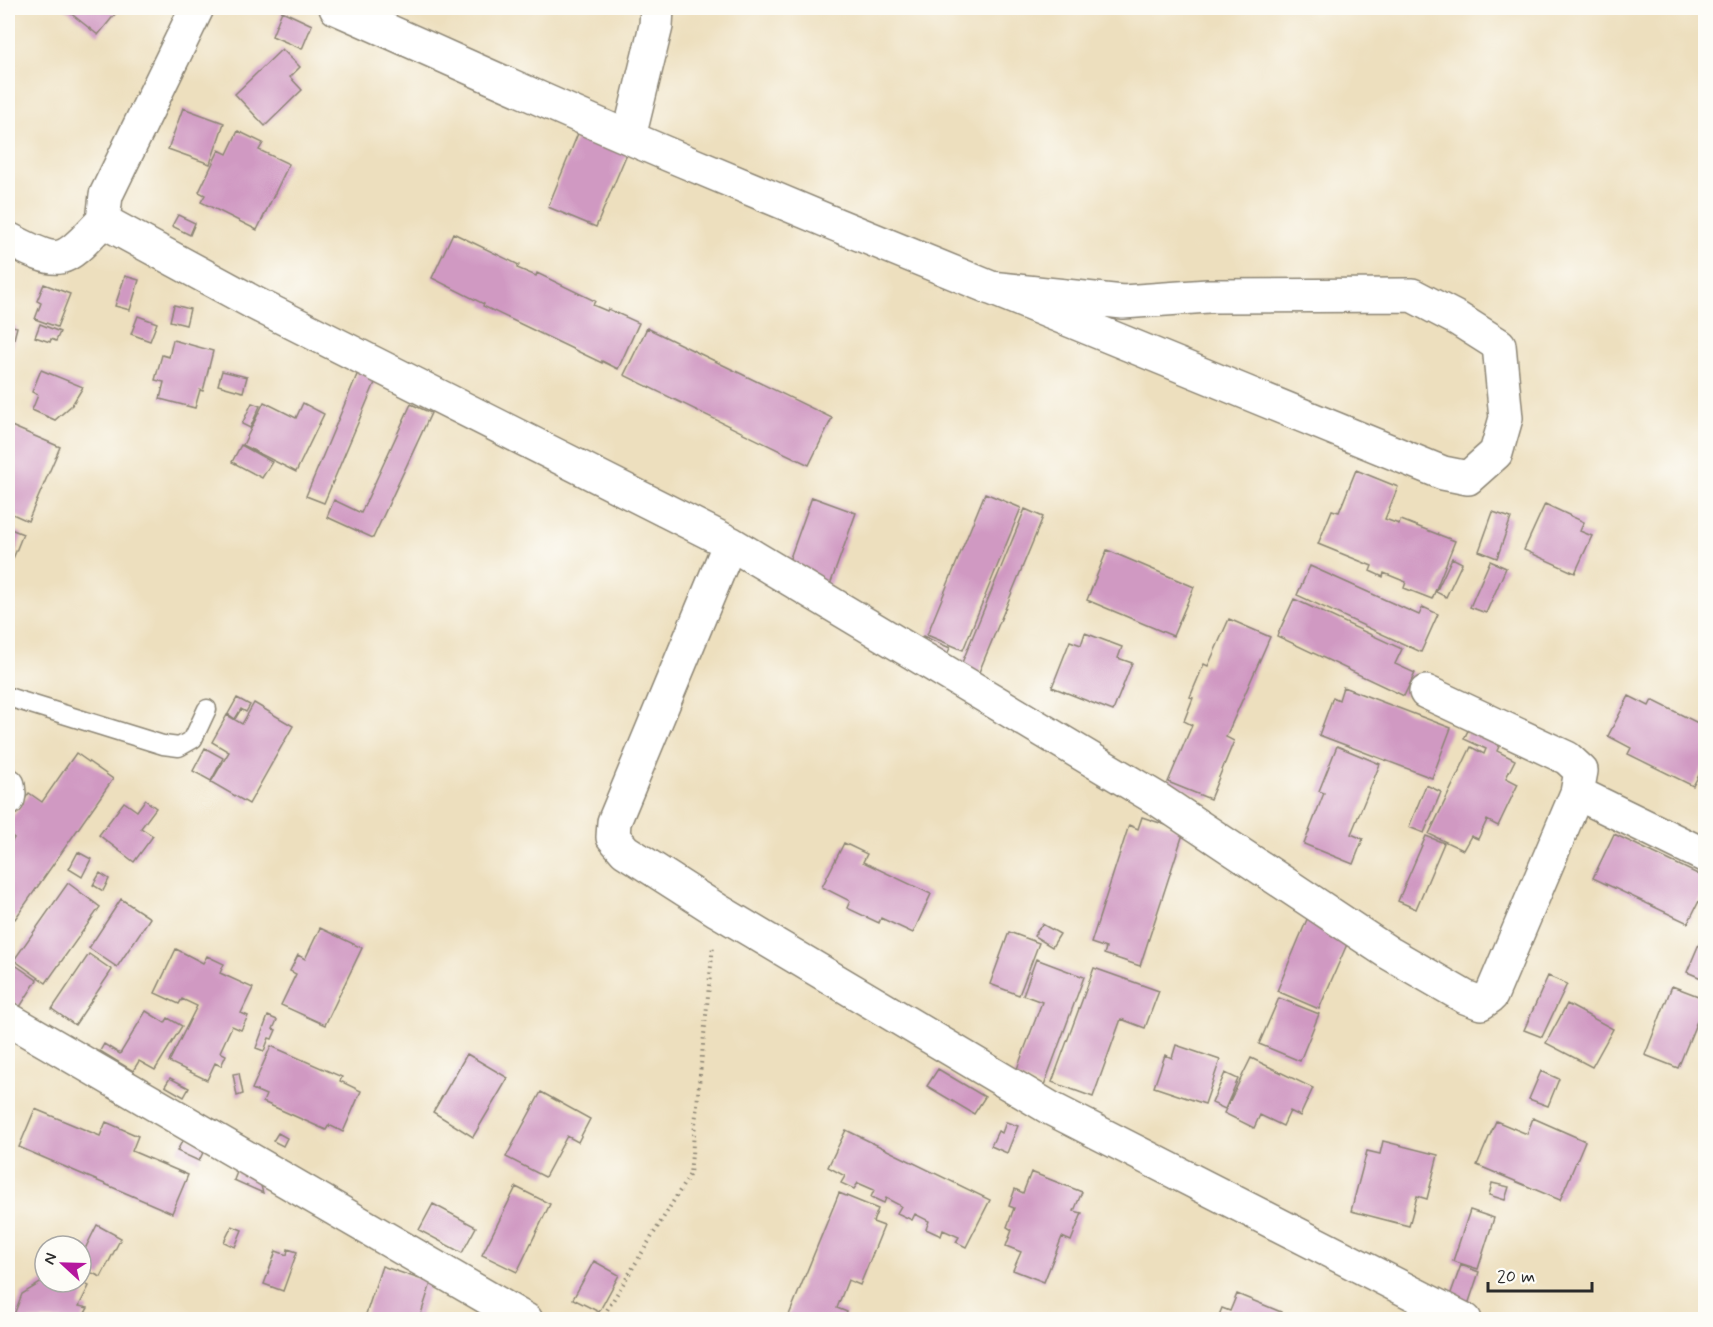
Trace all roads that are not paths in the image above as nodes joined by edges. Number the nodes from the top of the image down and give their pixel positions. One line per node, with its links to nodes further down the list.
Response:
1 (197, 8): 5 (street)
2 (336, 8): 4 (street)
3 (657, 8): 4 (street)
4 (629, 137): 7 (street)
5 (103, 220): 6 (street); 8 (street)
6 (8, 239)
7 (990, 288): 7 (street)
8 (730, 543): 13 (street); 18 (street)
9 (1426, 692): 13 (street)
10 (8, 697): 11 (lane)
11 (207, 709)
12 (8, 785): 14 (street)
13 (1577, 793): 15 (street)
14 (8, 799)
15 (1706, 856)
16 (11, 1029): 17 (street)
17 (526, 1320)
18 (1464, 1320)

